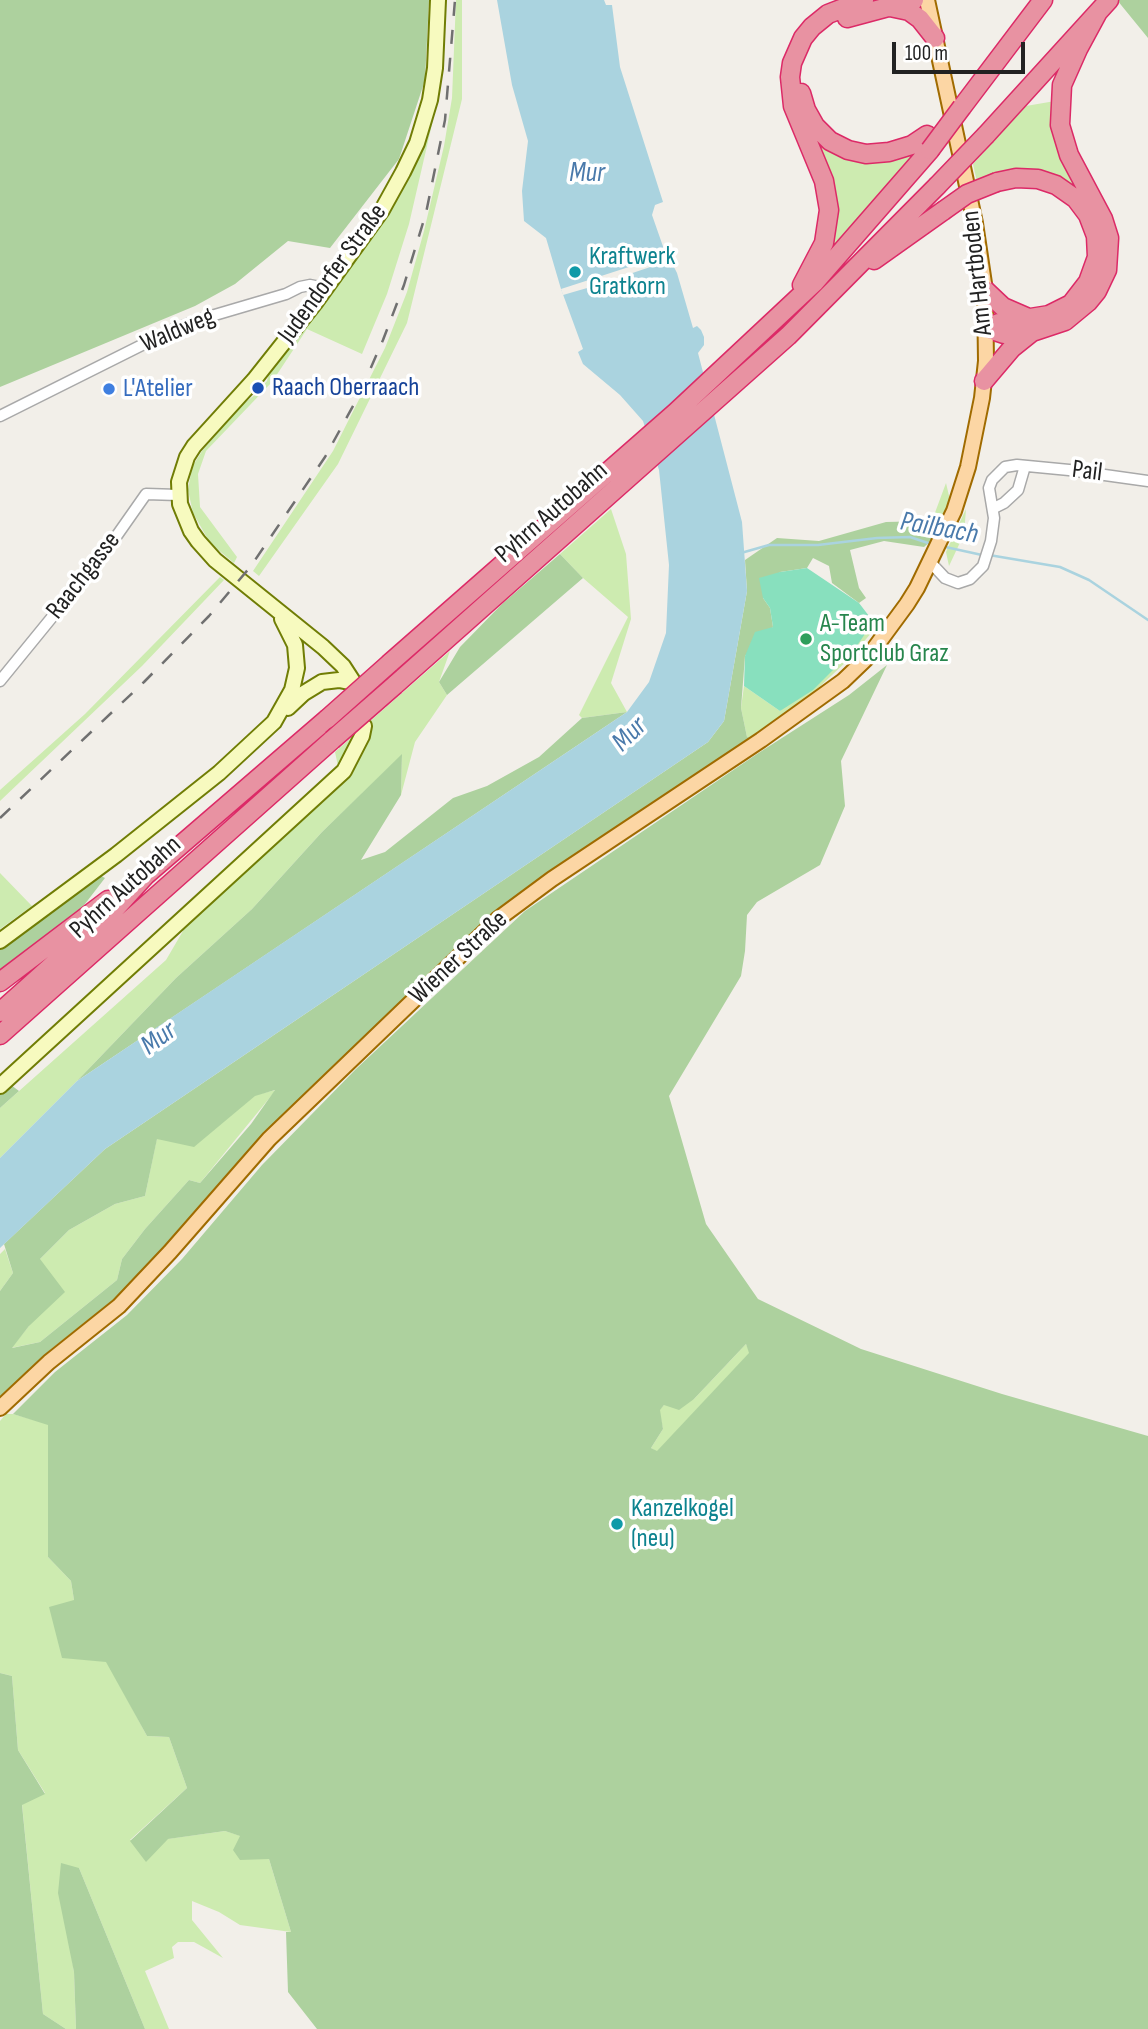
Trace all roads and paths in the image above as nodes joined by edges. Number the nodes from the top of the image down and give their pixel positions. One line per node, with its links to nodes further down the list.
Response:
1 (438, 0): 11 (main road, Judendorfer Straße)
2 (864, 0): 13 (highway)
3 (914, 0): 6 (highway)
4 (927, 0): 8 (main road, Am Hartboden)
5 (1043, 0): 9 (highway, bridge)
6 (887, 6): 8 (highway); 9 (highway)
7 (1103, 6): 10 (highway, Pyhrn Autobahn, bridge); 14 (highway)
8 (935, 38): 12 (main road, Am Hartboden)
9 (928, 143): 13 (highway, Pyhrn Autobahn)
10 (851, 275): 14 (highway, bridge); 31 (highway, Pyhrn Autobahn, bridge)
11 (325, 288): 17 (street, Waldweg); 20 (main road, Judendorfer Straße)
12 (985, 290): 14 (highway); 15 (main road, Am Hartboden)
13 (786, 308): 27 (highway, Pyhrn Autobahn, bridge)
14 (1029, 325): 15 (highway); 16 (highway)
15 (986, 328): 16 (main road, Am Hartboden)
16 (984, 381): 22 (main road, Am Hartboden)
17 (0, 416)
18 (1025, 466): 19 (street, Pail); 21 (street); 21 (street, Pail)
19 (1148, 481)
20 (179, 500): 23 (main road); 24 (street, Raachgasse)
21 (994, 508): 22 (street, Pail)
22 (935, 551): 35 (main road, Wiener Straße)
23 (275, 609): 25 (main road); 25 (main road)
24 (0, 681)
25 (274, 722): 28 (main road)
26 (364, 726): 34 (main road)
27 (146, 875): 29 (highway); 30 (highway, Pyhrn Autobahn)
28 (0, 941)
29 (0, 982)
30 (0, 1012)
31 (21, 1017): 32 (highway, Pyhrn Autobahn); 33 (highway)
32 (0, 1035)
33 (0, 1041)
34 (0, 1086)
35 (0, 1408)

